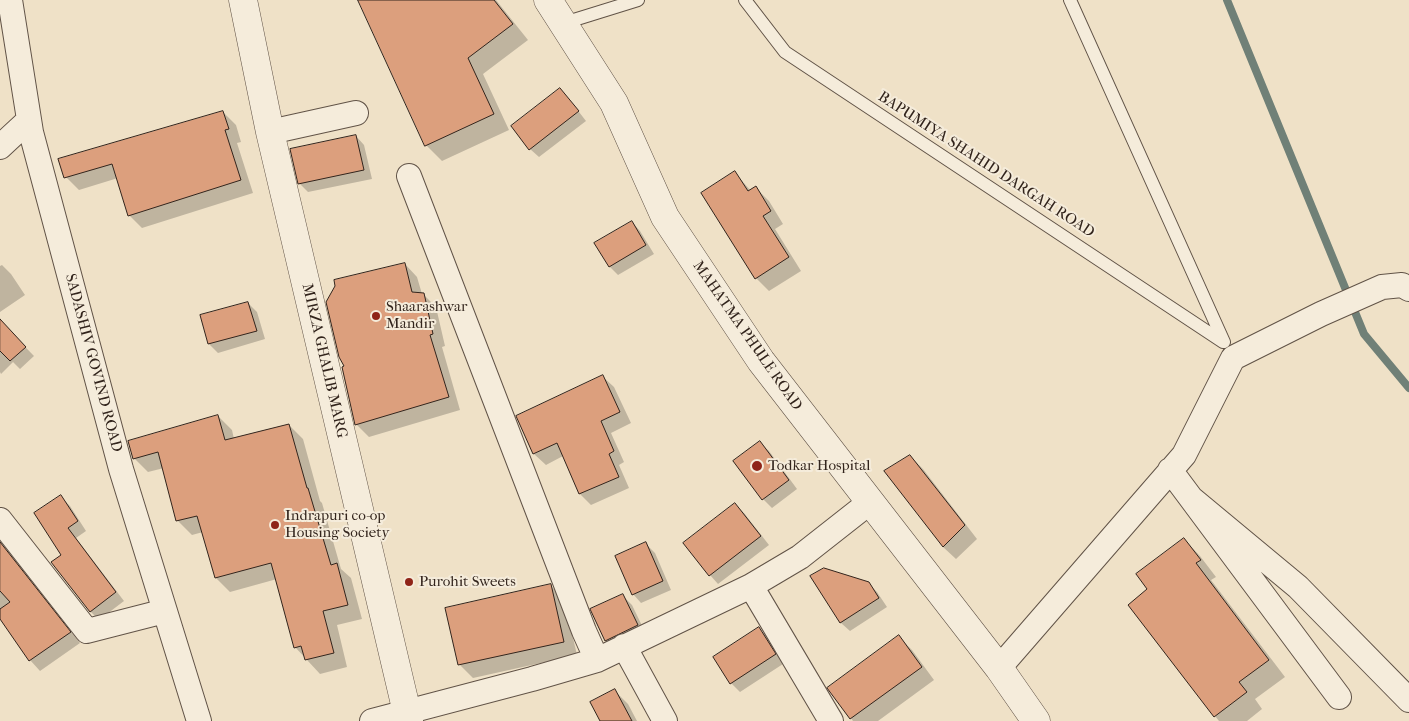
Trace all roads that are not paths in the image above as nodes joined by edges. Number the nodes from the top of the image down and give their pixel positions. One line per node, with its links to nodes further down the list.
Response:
1 (10, 0): 9 (street, SADASHIV GOVIND ROAD)
2 (243, 0): 10 (street, MIRZA GHALIB MARG)
3 (548, 0): 7 (street, MAHATMA PHULE ROAD)
4 (638, 0): 7 (lane)
5 (745, 0): 14 (lane, BAPUMIYA SHAHID DARGAH ROAD)
6 (1070, 0): 14 (lane)
7 (564, 23): 17 (street, MAHATMA PHULE ROAD)
8 (356, 113): 10 (street)
9 (29, 120): 11 (street); 20 (street, SADASHIV GOVIND ROAD)
10 (270, 132): 26 (street, MIRZA GHALIB MARG)
11 (0, 147)
12 (410, 176): 22 (street)
13 (1400, 284): 14 (street)
14 (1228, 350): 15 (street)
15 (1170, 470): 16 (street); 23 (street)
16 (1192, 499): 24 (street); 25 (street)
17 (870, 502): 19 (street); 23 (street, MAHATMA PHULE ROAD)
18 (0, 520): 20 (street)
19 (751, 586): 21 (street); 30 (street)
20 (165, 610): 27 (street, SADASHIV GOVIND ROAD)
21 (624, 646): 22 (street); 29 (street)
22 (597, 660): 26 (street)
23 (999, 668): 31 (street, MAHATMA PHULE ROAD)
24 (1339, 697)
25 (1409, 700)
26 (407, 717): 28 (street)
27 (198, 721)
28 (372, 721)
29 (665, 721)
30 (831, 721)
31 (1036, 721)

